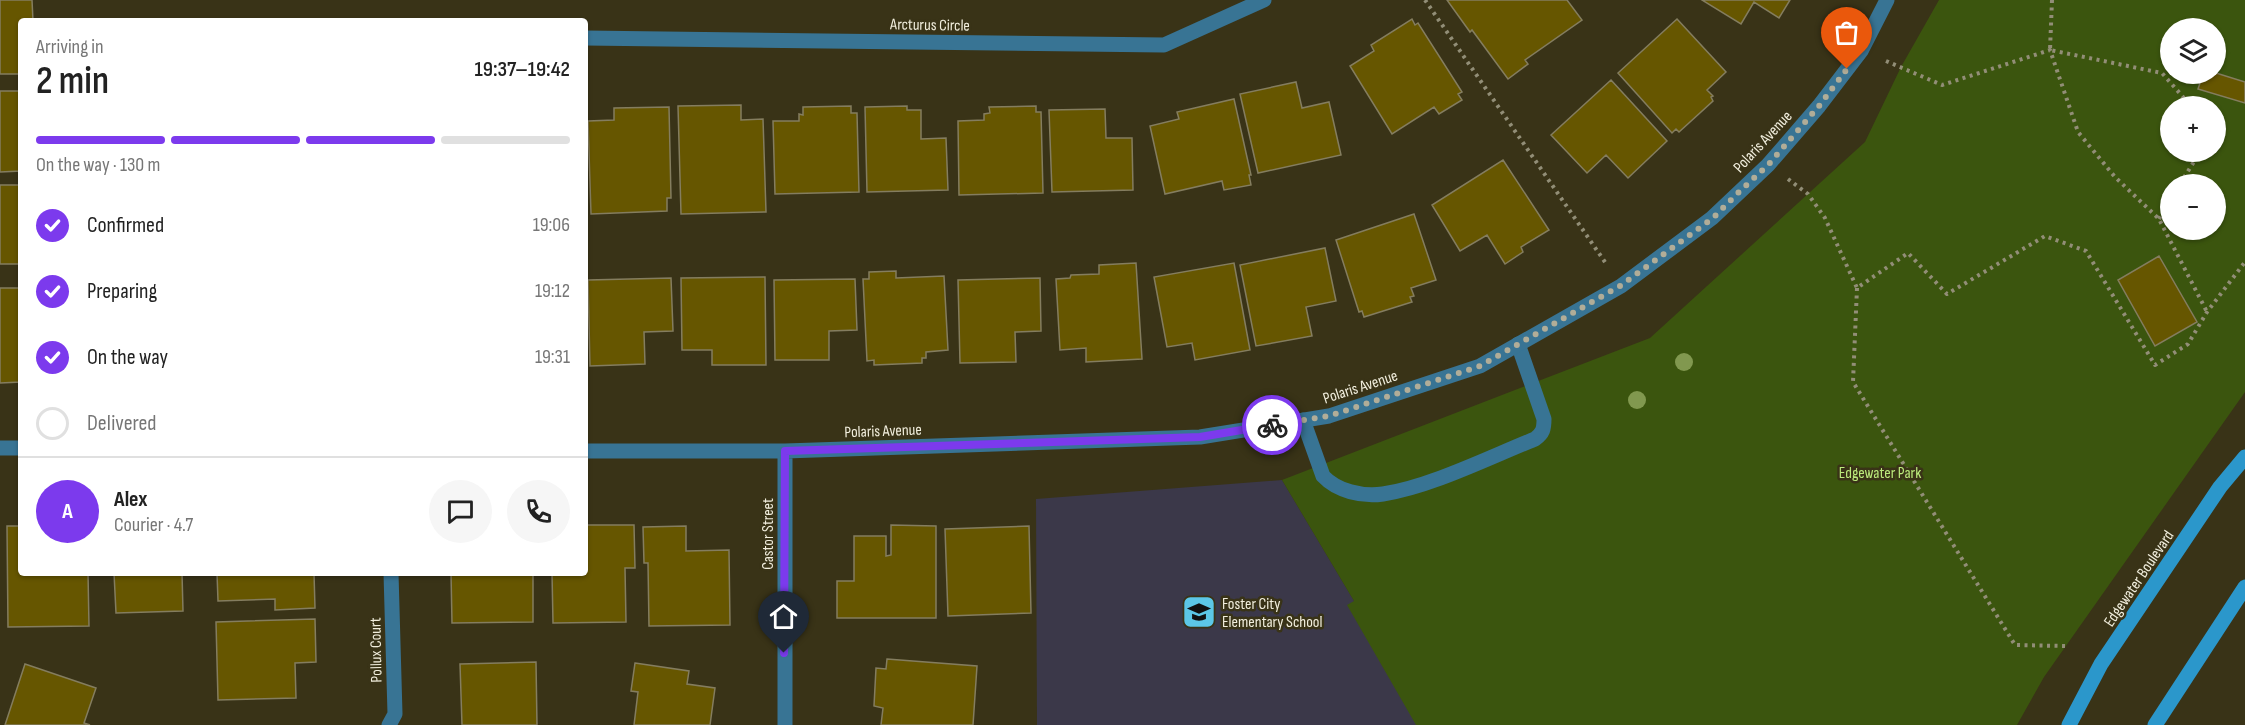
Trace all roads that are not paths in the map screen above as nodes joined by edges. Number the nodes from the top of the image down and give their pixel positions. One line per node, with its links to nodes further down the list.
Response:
1 (1264, 0): 3 (street, Arcturus Circle)
2 (1887, 0): 4 (street, Polaris Avenue)
3 (588, 38)
4 (1518, 344): 5 (street, Polaris Avenue); 5 (street)
5 (1303, 420): 9 (street, Polaris Avenue)
6 (18, 447): 7 (street)
7 (0, 448)
8 (588, 451): 9 (street, Polaris Avenue)
9 (785, 451): 14 (street, Castor Street)
10 (2245, 457): 15 (main road, Edgewater Boulevard)
11 (392, 576): 13 (street, Pollux Court)
12 (2245, 587): 16 (main road)
13 (389, 725)
14 (784, 725)
15 (2069, 725)
16 (2155, 725)

